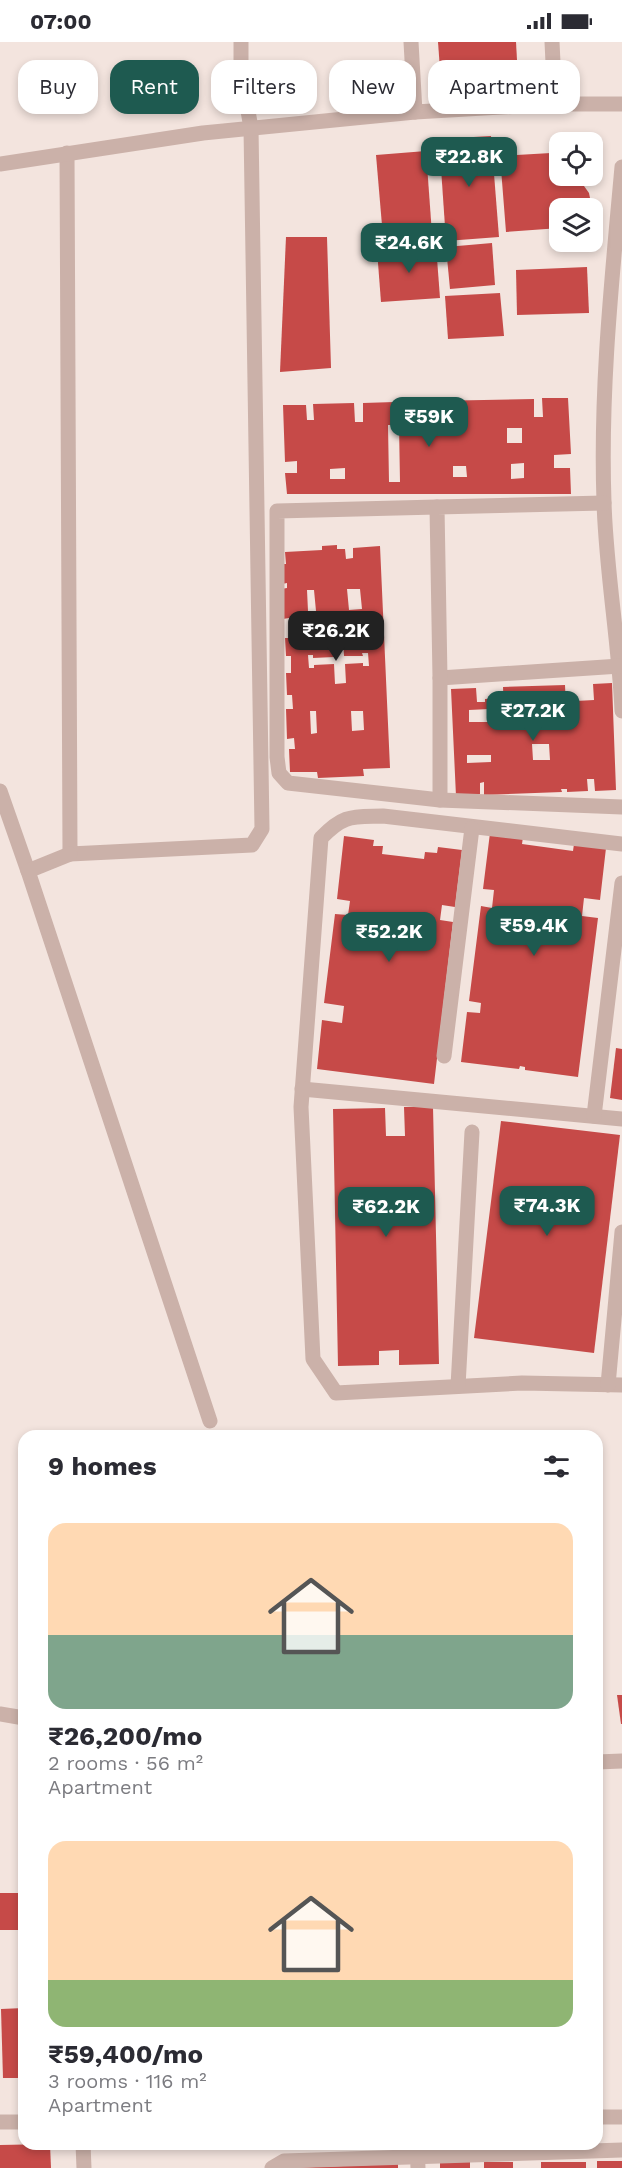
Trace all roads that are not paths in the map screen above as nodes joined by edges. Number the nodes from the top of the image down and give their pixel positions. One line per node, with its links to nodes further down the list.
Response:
1 (241, 42): 9 (street)
2 (411, 42): 4 (street)
3 (552, 42): 5 (street)
4 (412, 60)
5 (553, 60)
6 (580, 104): 7 (street)
7 (622, 104)
8 (394, 114): 9 (street)
9 (251, 128): 10 (street); 25 (street)
10 (67, 153): 11 (street); 25 (street)
11 (0, 164)
12 (622, 167): 13 (street)
13 (615, 309): 14 (street)
14 (604, 503): 15 (street); 16 (street)
15 (436, 507): 18 (street); 21 (street)
16 (618, 618): 17 (street)
17 (620, 666): 18 (street); 19 (street)
18 (440, 678): 21 (street)
19 (622, 711)
20 (0, 791): 26 (street)
21 (440, 800): 22 (street)
22 (622, 807)
23 (471, 828): 24 (street); 28 (street); 29 (street)
24 (622, 844)
25 (70, 854): 26 (street)
26 (28, 871): 36 (street)
27 (622, 884): 30 (street)
28 (444, 1056)
29 (302, 1089): 30 (street); 35 (street)
30 (594, 1116): 31 (street)
31 (622, 1119)
32 (472, 1132): 35 (street)
33 (622, 1232): 34 (street)
34 (615, 1385): 35 (street)
35 (458, 1386)
36 (210, 1421)
37 (0, 1714): 38 (street)
38 (18, 1717)
39 (622, 1761): 40 (street)
40 (603, 1762)
41 (622, 2117): 42 (street)
42 (603, 2118)
43 (0, 2122): 44 (street)
44 (18, 2122)
45 (83, 2150): 48 (street)
46 (622, 2150): 47 (street)
47 (417, 2156): 49 (street)
48 (84, 2168)
49 (272, 2168)

